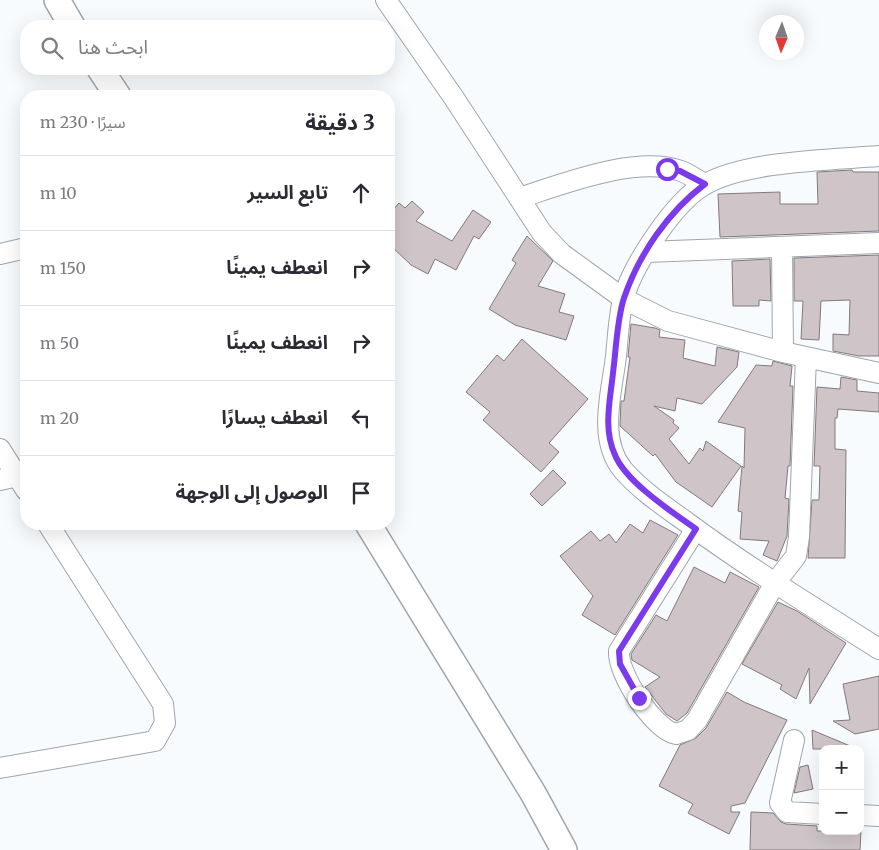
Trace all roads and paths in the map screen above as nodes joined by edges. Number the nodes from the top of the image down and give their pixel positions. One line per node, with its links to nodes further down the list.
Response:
1 (42, 0): 3 (street)
2 (386, 0): 8 (street)
3 (66, 16)
4 (104, 75): 5 (street)
5 (114, 90)
6 (879, 156): 7 (street)
7 (705, 184): 8 (street); 12 (street)
8 (520, 198): 14 (street)
9 (879, 243): 10 (street)
10 (782, 248): 12 (street); 15 (street)
11 (20, 249): 13 (street)
12 (646, 252): 14 (street)
13 (0, 254)
14 (624, 299): 15 (street); 20 (street)
15 (783, 352): 16 (street)
16 (806, 357): 17 (street); 23 (street)
17 (879, 373)
18 (0, 450): 19 (street)
19 (14, 482)
20 (696, 529): 23 (street); 23 (street)
21 (52, 530): 26 (street)
22 (372, 530): 30 (street)
23 (775, 582): 24 (street)
24 (879, 649)
25 (794, 740): 27 (street)
26 (0, 768)
27 (819, 814)
28 (864, 815): 29 (street)
29 (879, 816)
30 (564, 850)

